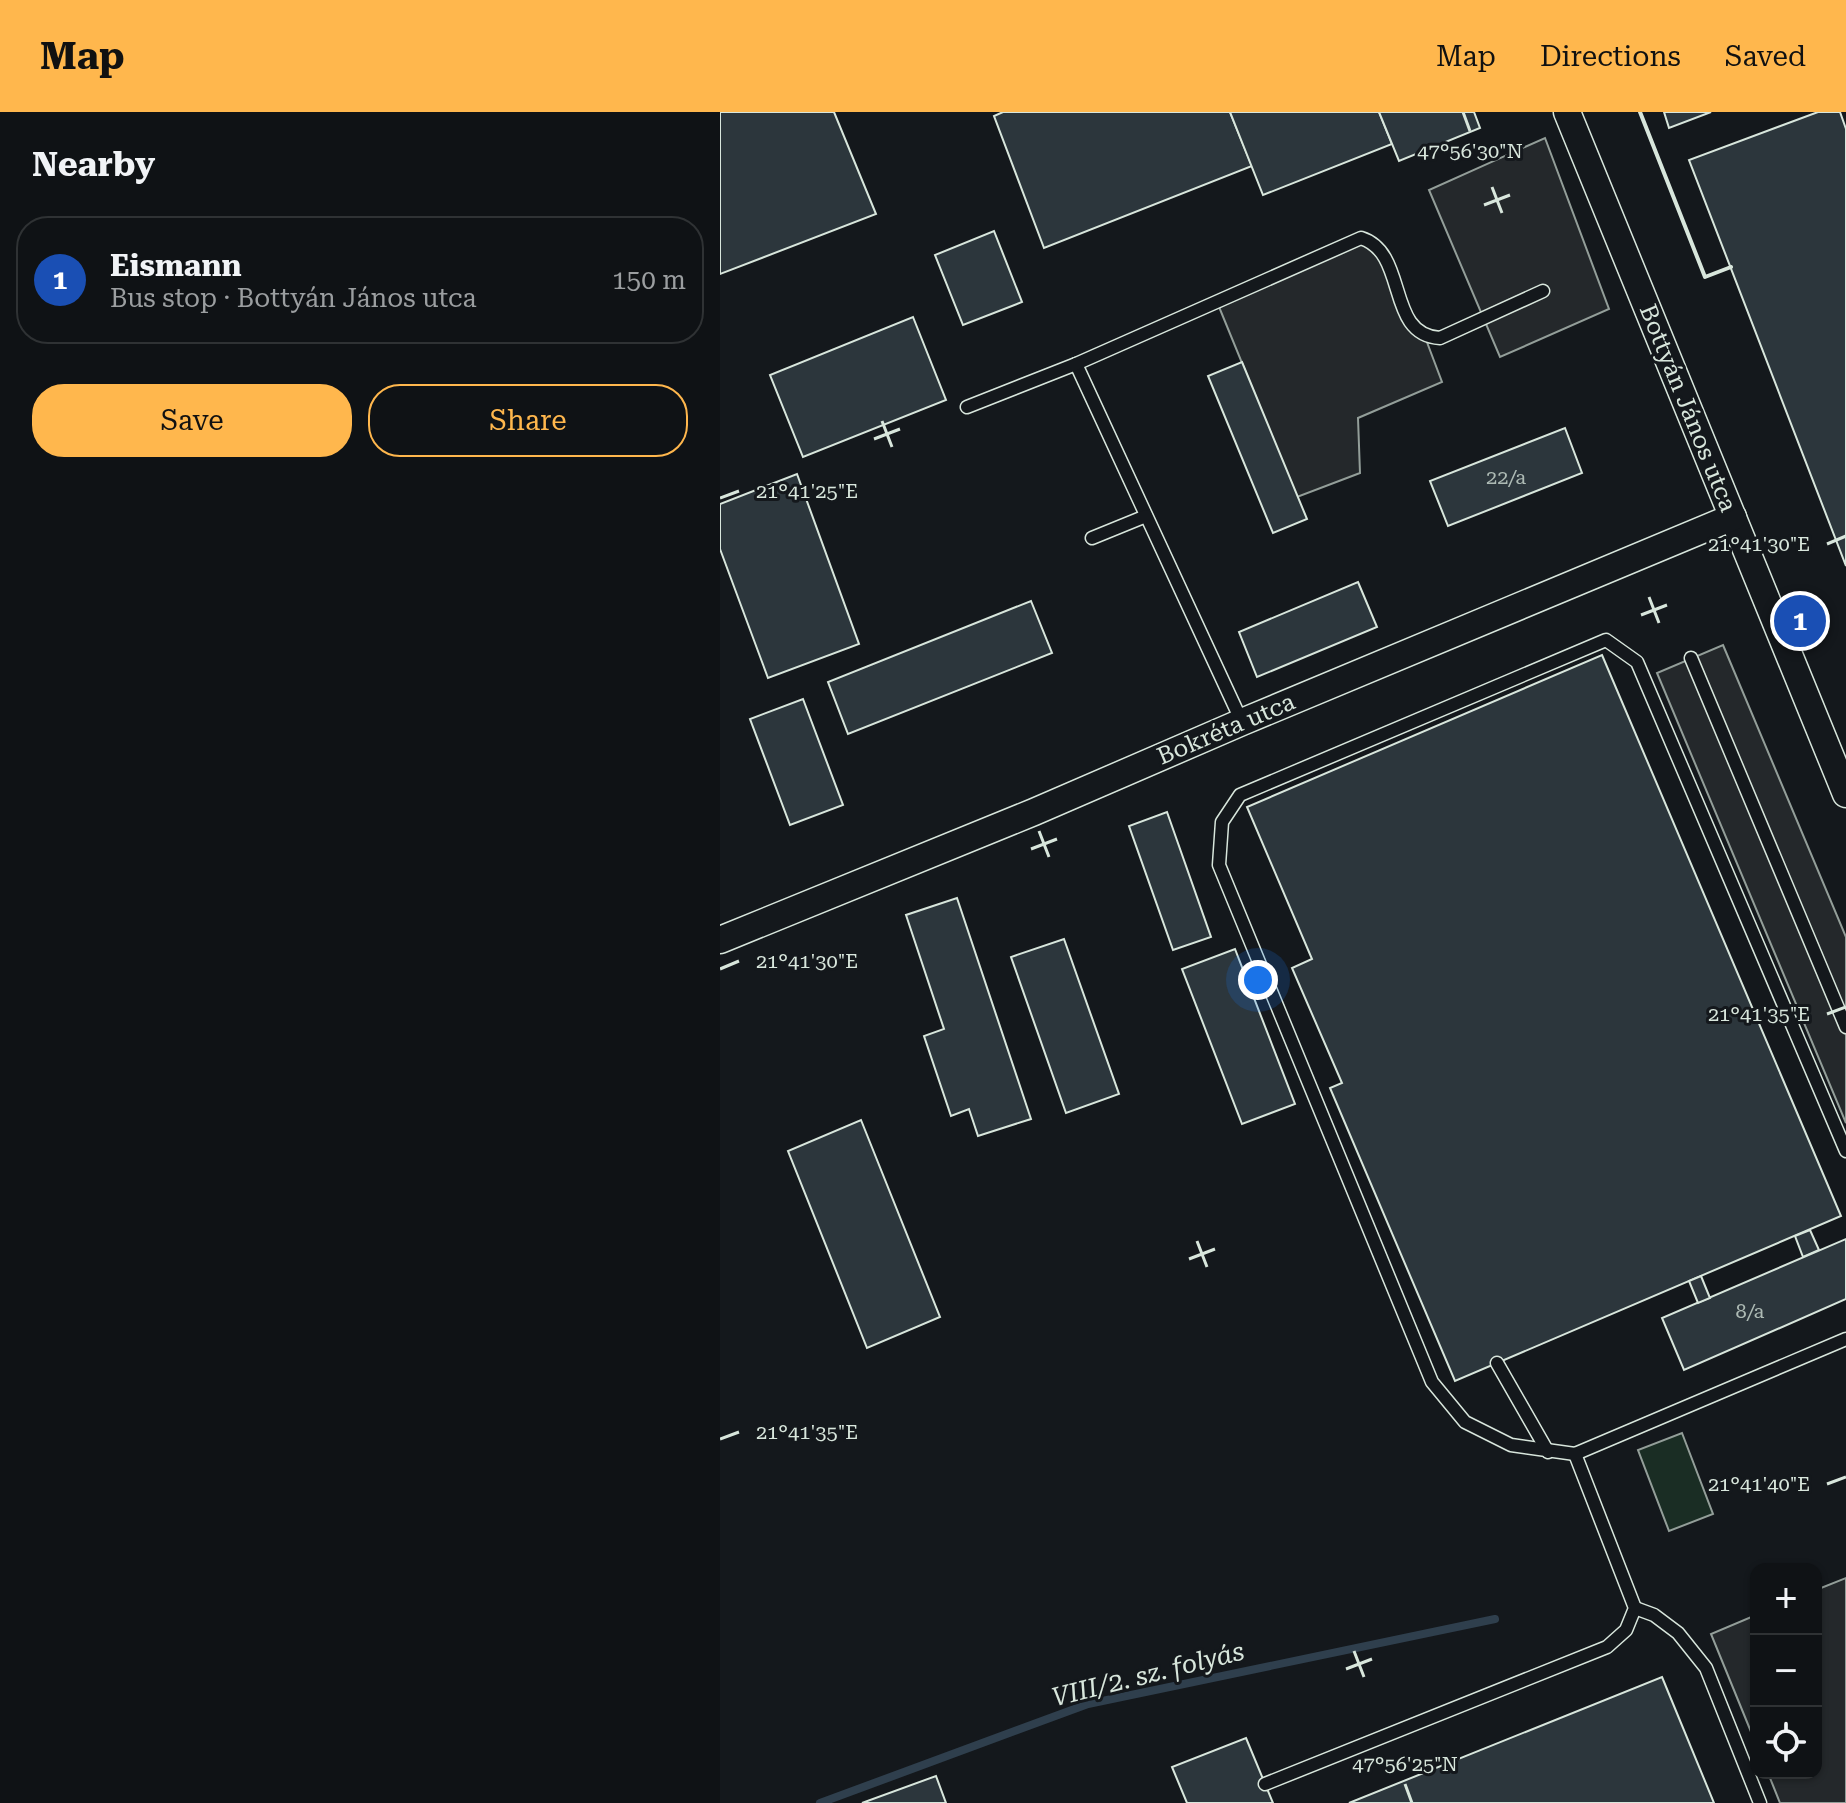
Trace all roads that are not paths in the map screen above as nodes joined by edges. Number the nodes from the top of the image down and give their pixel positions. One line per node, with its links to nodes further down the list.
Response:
1 (1567, 112): 6 (street, Bottyán János utca)
2 (1543, 291): 3 (lane)
3 (1076, 364): 4 (lane); 5 (lane)
4 (967, 407)
5 (1146, 516): 7 (lane); 9 (lane)
6 (1733, 517): 9 (street, Bokréta utca); 10 (street, Bottyán János utca)
7 (1092, 538)
8 (1691, 658): 12 (lane)
9 (1242, 722): 11 (street, Bokréta utca)
10 (1846, 794)
11 (720, 940)
12 (1846, 1027)
13 (1846, 1151): 16 (lane)
14 (1846, 1339): 17 (lane)
15 (1497, 1363): 16 (lane)
16 (1548, 1452): 17 (lane)
17 (1575, 1454): 18 (lane)
18 (1635, 1608): 19 (lane); 20 (lane)
19 (1265, 1784)
20 (1760, 1803)

